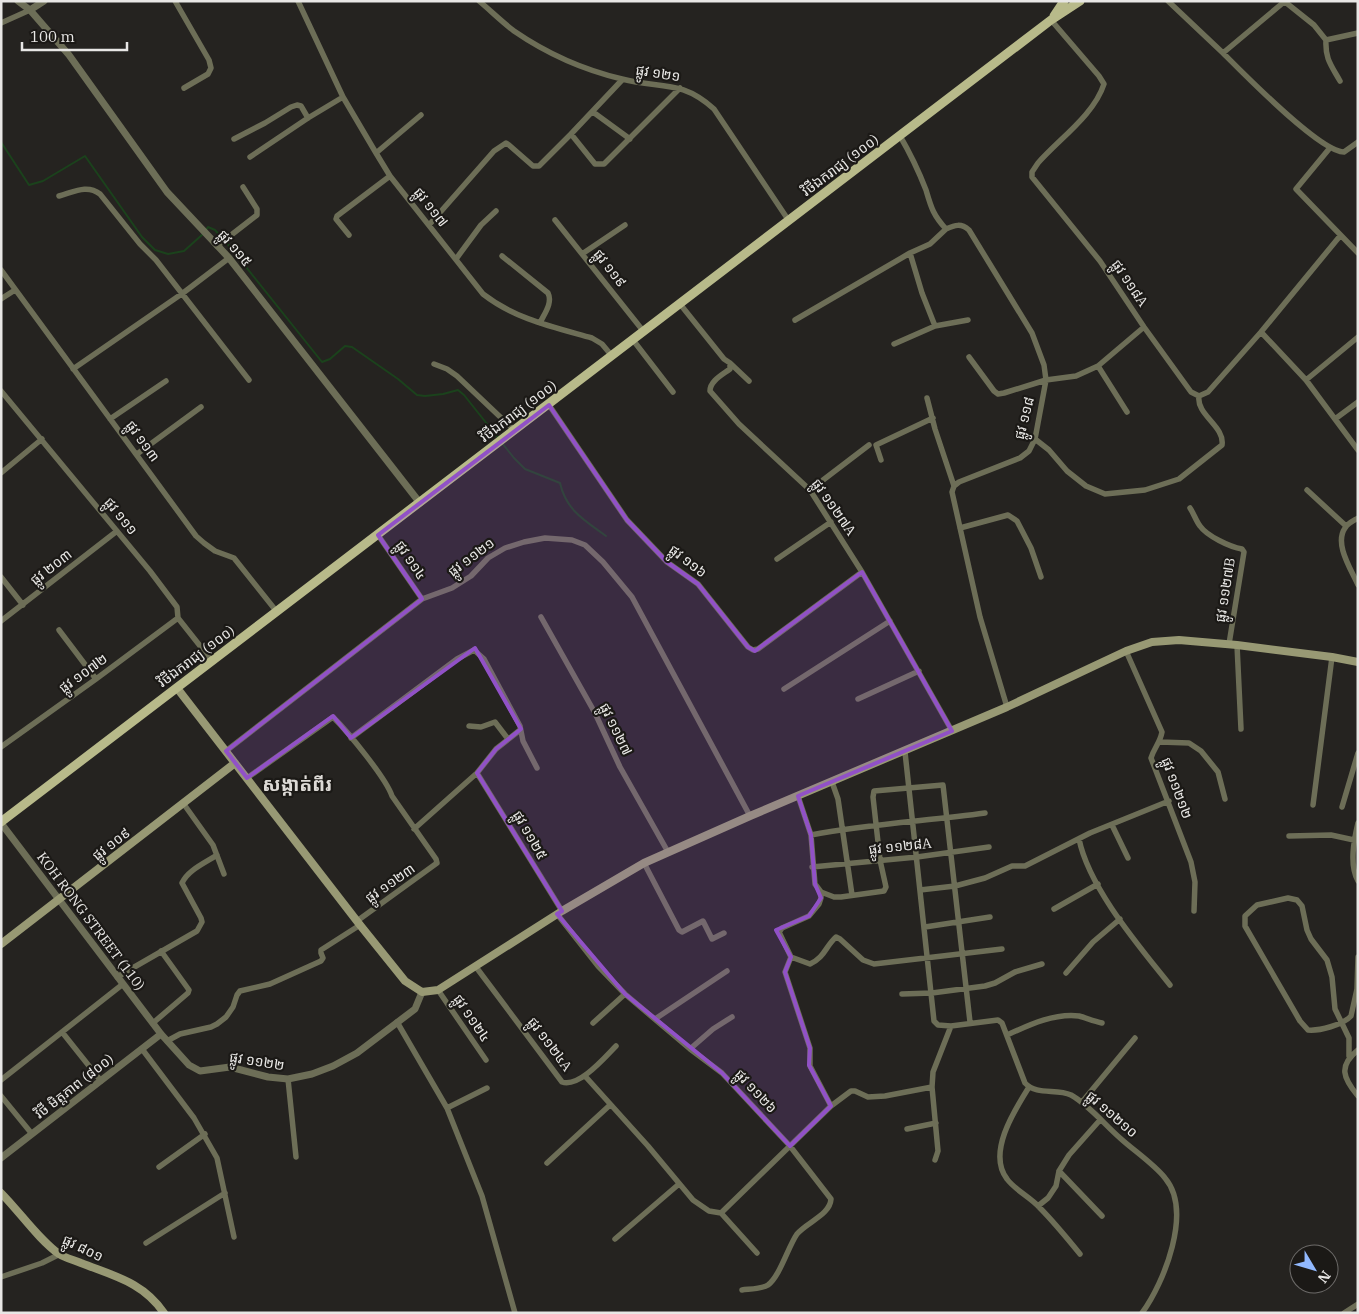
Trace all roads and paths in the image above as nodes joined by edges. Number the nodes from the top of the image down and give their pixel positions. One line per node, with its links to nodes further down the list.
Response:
1 (18, 1): 10 (street, ផ្លូវ ១១៥)
2 (44, 1): 10 (street)
3 (175, 1): 18 (street)
4 (298, 1): 20 (street, ផ្លូវ ១១៧)
5 (479, 1): 16 (street, ផ្លូវ ១២១)
6 (1064, 1): 11 (main road)
7 (1080, 1): 11 (main road)
8 (1168, 1): 15 (street)
9 (1284, 1): 14 (street); 15 (street)
10 (30, 10): 12 (street); 43 (street, ផ្លូវ ១១៥)
11 (1051, 20): 25 (main road, វិថីឯករាជ្យ (១០០)); 59 (street, ផ្លូវ ១១៨A)
12 (1, 23)
13 (1358, 33): 14 (street)
14 (1326, 40): 17 (street)
15 (1223, 53): 29 (street)
16 (622, 80): 19 (street, ផ្លូវ ១២១); 21 (street)
17 (1340, 81)
18 (184, 88)
19 (680, 88): 27 (street); 37 (street, ផ្លូវ ១២១)
20 (343, 97): 23 (street); 30 (street, ផ្លូវ ១១៧)
21 (592, 112): 24 (street); 27 (street)
22 (421, 115): 30 (street)
23 (308, 118): 26 (street); 31 (street)
24 (571, 134): 27 (street); 38 (street)
25 (900, 136): 37 (main road, វិថីឯករាជ្យ (១០០)); 40 (street)
26 (234, 139)
27 (630, 139)
28 (1358, 142): 29 (street)
29 (1328, 147): 42 (street)
30 (376, 153): 32 (street, ផ្លូវ ១១៧)
31 (250, 157)
32 (390, 176): 38 (street, ផ្លូវ ១១៧); 41 (street)
33 (243, 187): 43 (street)
34 (59, 196): 52 (street)
35 (496, 211): 49 (street)
36 (556, 220): 46 (street, ផ្លូវ ១១៩)
37 (789, 221): 54 (main road, វិថីឯករាជ្យ (១០០))
38 (429, 225): 49 (street, ផ្លូវ ១១៧)
39 (625, 225): 46 (street)
40 (946, 229): 44 (street); 72 (street, ផ្លូវ ១១៨)
41 (349, 234)
42 (1340, 236): 45 (street); 61 (street)
43 (217, 246): 48 (street, ផ្លូវ ១១៥)
44 (910, 253): 55 (street); 58 (street)
45 (1358, 253)
46 (582, 254): 60 (street, ផ្លូវ ១១៩)
47 (502, 256): 57 (street)
48 (229, 258): 52 (street); 98 (street, ផ្លូវ ១១៥)
49 (456, 259): 57 (street, ផ្លូវ ១១៧)
50 (1, 270): 51 (street, ផ្លូវ ១១៣)
51 (15, 290): 53 (street); 70 (street, ផ្លូវ ១១៣)
52 (182, 293): 70 (street); 71 (street)
53 (1, 299)
54 (680, 304): 60 (main road, វិថីឯករាជ្យ (១០០)); 67 (street)
55 (794, 320)
56 (968, 320): 58 (street)
57 (540, 323): 65 (street, ផ្លូវ ១១៧)
58 (936, 326): 64 (street)
59 (1144, 327): 69 (street); 78 (street, ផ្លូវ ១១៨A)
60 (644, 332): 63 (main road, វិថីឯករាជ្យ (១០០))
61 (1261, 332): 73 (street); 78 (street)
62 (1358, 337): 73 (street)
63 (633, 340): 65 (main road, វិថីឯករាជ្យ (១០០)); 77 (street)
64 (894, 344)
65 (612, 356): 81 (main road, វិថីឯករាជ្យ (១០០))
66 (969, 356): 72 (street)
67 (730, 363): 75 (street); 96 (street, ផ្លូវ ១១២៧A)
68 (434, 364): 87 (street)
69 (1098, 366): 72 (street); 83 (street)
70 (73, 369): 84 (street, ផ្លូវ ១១៣)
71 (249, 380)
72 (1046, 380): 89 (street, ផ្លូវ ១១៨)
73 (1306, 380): 86 (street)
74 (166, 381): 84 (street)
75 (749, 381)
76 (1, 391): 88 (street, ផ្លូវ ១១១)
77 (673, 392)
78 (1198, 396): 89 (street, ផ្លូវ ១១៨A)
79 (927, 398): 85 (street)
80 (1358, 402): 86 (street)
81 (548, 405): 87 (main road, វិថីឯករាជ្យ (១០០)); 107 (street, ផ្លូវ ១១៦)
82 (201, 407): 92 (street)
83 (1127, 412)
84 (110, 418): 92 (street, ផ្លូវ ១១៣)
85 (933, 418): 93 (street); 95 (street)
86 (1335, 419): 91 (street)
87 (515, 431): 98 (main road, វិថីឯករាជ្យ (១០០))
88 (42, 439): 94 (street); 104 (street, ផ្លូវ ១១១)
89 (1035, 439): 95 (street, ផ្លូវ ១១៨)
90 (869, 445): 96 (street)
91 (1358, 450)
92 (137, 454): 113 (street, ផ្លូវ ១១៣)
93 (880, 460)
94 (1, 472)
95 (954, 486): 103 (street)
96 (810, 490): 101 (street, ផ្លូវ ១១២៧A)
97 (1307, 490): 102 (street)
98 (420, 503): 105 (main road, វិថីឯករាជ្យ (១០០))
99 (1190, 508): 119 (street, ផ្លូវ ១១២៧B)
100 (1358, 518): 102 (street)
101 (831, 522): 106 (street); 107 (street, ផ្លូវ ១១២៧A)
102 (1346, 526): 110 (street)
103 (960, 528): 108 (street); 129 (street)
104 (117, 531): 112 (street, ផ្លូវ ២០៣); 114 (street, ផ្លូវ ១១១)
105 (378, 534): 111 (street, ផ្លូវ ១១៤); 113 (main road, វិថីឯករាជ្យ (១០០))
106 (777, 559)
107 (862, 572): 116 (street, ផ្លូវ ១១២៧A)
108 (1041, 576)
109 (1, 577): 112 (street)
110 (1358, 585)
111 (422, 599): 138 (street, ផ្លូវ ១១២១); 154 (street, ផ្លូវ ១១២១)
112 (22, 606): 117 (street, ផ្លូវ ២០៣)
113 (277, 612): 122 (main road, វិថីឯករាជ្យ (១០០))
114 (178, 618): 122 (street, ផ្លូវ ១១១); 125 (street, ផ្លូវ ១០៧២)
115 (540, 618): 168 (street, ផ្លូវ ១១២៧)
116 (890, 621): 124 (street, ផ្លូវ ១១២៧A); 127 (street)
117 (1, 622)
118 (59, 630): 125 (street)
119 (1233, 644): 120 (main road); 121 (main road); 132 (street)
120 (1126, 651): 129 (main road); 136 (street, ផ្លូវ ១១២១២)
121 (1332, 657): 123 (main road); 151 (street)
122 (212, 661): 126 (main road, វិថីឯករាជ្យ (១០០))
123 (1358, 662)
124 (919, 671): 128 (street); 133 (street, ផ្លូវ ១១២៧A)
125 (96, 680): 137 (street, ផ្លូវ ១០៧២)
126 (177, 688): 138 (main road); 156 (main road, វិថីឯករាជ្យ (១០០))
127 (784, 689)
128 (858, 699)
129 (1008, 707): 133 (main road)
130 (469, 726): 135 (street)
131 (520, 730): 134 (street); 135 (street); 142 (street)
132 (1241, 730)
133 (952, 731): 139 (main road)
134 (351, 738): 144 (street); 161 (street)
135 (508, 739): 143 (street)
136 (1160, 742): 148 (street); 149 (street, ផ្លូវ ១១២១២)
137 (1, 747)
138 (226, 751): 141 (main road)
139 (905, 752): 145 (main road); 146 (street)
140 (1358, 753): 152 (street)
141 (235, 763): 144 (main road); 150 (main road, ផ្លូវ ១០៩)
142 (537, 768)
143 (477, 773): 161 (street); 187 (street, ផ្លូវ ១១២៥)
144 (247, 778): 191 (main road)
145 (832, 782): 147 (main road); 162 (street)
146 (909, 788): 155 (street); 157 (street); 159 (street)
147 (798, 796): 154 (main road); 163 (street)
148 (1225, 799)
149 (1169, 800): 160 (street); 186 (street, ផ្លូវ ១១២១២)
150 (183, 803): 170 (street); 184 (main road, ផ្លូវ ១០៩)
151 (1313, 805)
152 (1342, 807)
153 (986, 814): 155 (street)
154 (750, 816): 168 (main road)
155 (946, 818): 157 (street); 169 (street)
156 (1, 822): 184 (street, KOH RONG STREET (110))
157 (913, 822): 159 (street); 171 (street)
158 (1358, 823): 166 (street)
159 (877, 824): 162 (street); 173 (street)
160 (1112, 825): 165 (street); 172 (street)
161 (414, 829): 191 (street, ផ្លូវ ១១២៣)
162 (843, 829): 163 (street); 175 (street)
163 (810, 835): 176 (street)
164 (1289, 836): 166 (street)
165 (1079, 839): 179 (street); 180 (street)
166 (1354, 840): 178 (street)
167 (989, 847): 169 (street, ផ្លូវ ១១២៨A)
168 (668, 852): 174 (main road)
169 (950, 852): 171 (street, ផ្លូវ ១១២៨A); 180 (street)
170 (217, 855): 177 (street); 196 (street)
171 (917, 857): 173 (street, ផ្លូវ ១១២៨A); 181 (street)
172 (1128, 858)
173 (880, 860): 175 (street, ផ្លូវ ១១២៨A); 183 (street)
174 (644, 863): 187 (main road); 193 (street)
175 (846, 864): 176 (street, ផ្លូវ ១១២៨A); 183 (street)
176 (812, 867): 182 (street)
177 (224, 874)
178 (1358, 881)
179 (1098, 884): 185 (street); 189 (street)
180 (954, 886): 181 (street); 190 (street)
181 (920, 890): 192 (street)
182 (820, 892): 183 (street); 198 (street)
183 (852, 895)
184 (59, 899): 194 (main road, ផ្លូវ ១០៩); 205 (street, KOH RONG STREET (110))
185 (1054, 909)
186 (1194, 911)
187 (559, 912): 202 (main road); 212 (street, ផ្លូវ ១១២៦)
188 (990, 917): 190 (street)
189 (1120, 919): 204 (street); 207 (street)
190 (959, 922): 192 (street); 197 (street)
191 (358, 923): 210 (main road); 227 (street, ផ្លូវ ១១២៣)
192 (925, 927): 199 (street)
193 (724, 933)
194 (1, 944)
195 (1002, 949): 197 (street)
196 (161, 951): 205 (street); 218 (street)
197 (963, 954): 199 (street); 208 (street)
198 (791, 957): 199 (street); 245 (street)
199 (928, 957): 211 (street)
200 (1358, 957): 221 (street)
201 (1042, 964): 208 (street)
202 (476, 967): 209 (main road); 234 (street, ផ្លូវ ១១២៤A)
203 (727, 971): 215 (street)
204 (1066, 973)
205 (118, 977): 206 (street, KOH RONG STREET (110))
206 (123, 984): 218 (street, KOH RONG STREET (110)); 223 (street)
207 (1170, 985)
208 (967, 989): 211 (street); 217 (street)
209 (438, 990): 210 (main road); 233 (street, ផ្លូវ ១១២៤)
210 (422, 992): 216 (street, ផ្លូវ ១១២២)
211 (932, 993): 213 (street); 222 (street)
212 (625, 994): 215 (street, ផ្លូវ ១១២៦); 219 (street)
213 (902, 994)
214 (732, 1017): 230 (street)
215 (655, 1018): 230 (street, ផ្លូវ ១១២៦)
216 (397, 1022): 235 (street, ផ្លូវ ១១២២); 246 (street)
217 (970, 1022): 222 (street); 225 (street)
218 (153, 1023): 224 (street, KOH RONG STREET (110))
219 (593, 1023)
220 (1102, 1023): 225 (street)
221 (1342, 1023): 221 (street); 232 (street)
222 (951, 1026): 238 (street)
223 (62, 1032): 236 (street); 237 (street)
224 (161, 1034): 227 (street, ផ្លូវ ១១២២); 229 (street, វិថី មិត្តភាព (៨០០))
225 (1007, 1035): 239 (street)
226 (1135, 1038): 243 (street)
227 (167, 1041): 235 (street, ផ្លូវ ១១២២)
228 (616, 1046): 234 (street, ផ្លូវ ១១២៤A)
229 (142, 1049): 237 (street, វិថី មិត្តភាព (៨០០)); 251 (street)
230 (690, 1049): 252 (street, ផ្លូវ ១១២៦)
231 (1358, 1050): 232 (street)
232 (1349, 1056): 242 (street)
233 (486, 1060)
234 (584, 1076): 244 (street)
235 (288, 1079): 253 (street)
236 (1, 1080)
237 (101, 1081): 250 (street, វិថី មិត្តភាព (៨០០))
238 (932, 1086): 245 (street); 248 (street)
239 (1029, 1087): 243 (street, ផ្លូវ ១១២១០); 262 (street)
240 (487, 1088): 246 (street)
241 (1, 1096): 250 (street)
242 (1358, 1096)
243 (1082, 1102): 247 (street, ផ្លូវ ១១២១០)
244 (610, 1105): 256 (street); 259 (street)
245 (831, 1106): 252 (street)
246 (447, 1108): 275 (street)
247 (1100, 1120): 258 (street); 276 (street, ផ្លូវ ១១២១០)
248 (936, 1122): 249 (street); 255 (street)
249 (906, 1129)
250 (32, 1134): 254 (street, វិថី មិត្តភាព (៨០០))
251 (205, 1134): 257 (street); 261 (street)
252 (790, 1146): 263 (street); 272 (street, ផ្លូវ ១១២៦)
253 (296, 1157)
254 (1, 1158)
255 (935, 1160)
256 (547, 1163)
257 (159, 1167)
258 (1059, 1171): 262 (street); 264 (street)
259 (679, 1184): 263 (street); 266 (street)
260 (1, 1192): 269 (main road, ផ្លូវ ៨០១)
261 (226, 1193): 265 (street); 267 (street)
262 (1038, 1206): 270 (street)
263 (721, 1213): 268 (street)
264 (1102, 1216)
265 (234, 1237)
266 (615, 1239)
267 (146, 1243)
268 (757, 1253)
269 (60, 1254): 271 (street); 274 (main road, ផ្លូវ ៨០១)
270 (1080, 1254)
271 (1, 1277)
272 (742, 1290)
273 (1358, 1304): 277 (street)
274 (164, 1313)
275 (516, 1313)
276 (1142, 1313)
277 (1344, 1313)

